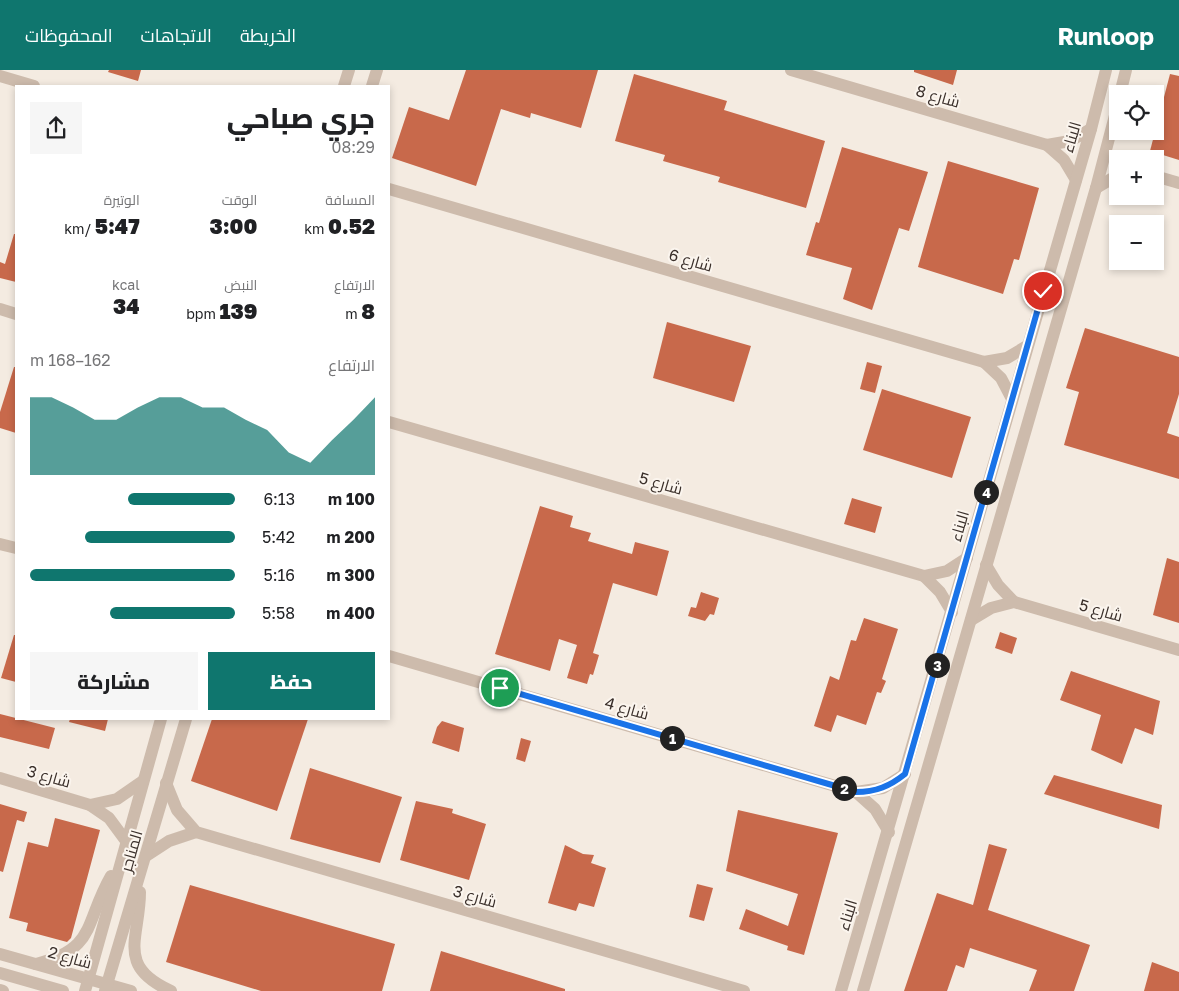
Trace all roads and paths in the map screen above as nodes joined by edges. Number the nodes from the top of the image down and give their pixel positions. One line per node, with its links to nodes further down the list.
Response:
1 (349, 70): 8 (street)
2 (377, 70): 9 (street)
3 (791, 70): 13 (street, شارع 8)
4 (1106, 70): 11 (street, البناء)
5 (1126, 70): 10 (street)
6 (0, 76): 7 (street)
7 (31, 85)
8 (344, 85)
9 (372, 85)
10 (1122, 85)
11 (1091, 129): 13 (street, شارع 8); 15 (street, البناء)
12 (1109, 138): 18 (street)
13 (1047, 145): 15 (street, شارع 8)
14 (1164, 179): 17 (street)
15 (1076, 180): 22 (street, البناء)
16 (1109, 180): 18 (street)
17 (1179, 183)
18 (1096, 188): 29 (street)
19 (390, 189): 23 (street, شارع 6)
20 (0, 309): 21 (street)
21 (15, 314)
22 (1027, 346): 23 (street, شارع 6); 24 (street, البناء)
23 (984, 362): 24 (street, شارع 6)
24 (1012, 399): 28 (street, البناء)
25 (390, 422): 30 (street, شارع 5)
26 (0, 544): 27 (street)
27 (15, 548)
28 (967, 558): 30 (street, شارع 5); 32 (street, البناء)
29 (986, 565): 31 (street); 33 (street)
30 (924, 576): 32 (street)
31 (1014, 602): 33 (street); 34 (street, شارع 5)
32 (952, 612): 38 (street, البناء)
33 (971, 620): 60 (street)
34 (1179, 650)
35 (390, 656): 42 (street, شارع 4)
36 (161, 720): 40 (street, المناجر)
37 (186, 720): 41 (street, المناجر)
38 (905, 774): 42 (street, شارع 4); 45 (street, البناء)
39 (0, 778): 43 (street, شارع 3)
40 (143, 780): 43 (street, شارع 3); 46 (street, المناجر)
41 (166, 783): 44 (street); 47 (street, المناجر)
42 (856, 792): 45 (street, شارع 4)
43 (90, 805): 46 (street, شارع 3)
44 (196, 832): 47 (street); 58 (street, شارع 3)
45 (889, 832): 59 (street, البناء)
46 (126, 841): 48 (street, المناجر)
47 (146, 856): 49 (street, المناجر)
48 (120, 858): 51 (street, المناجر); 53 (street, المناجر)
49 (140, 878): 54 (street, المناجر); 57 (street)
50 (0, 954): 51 (street, شارع 2)
51 (36, 964): 53 (street, شارع 2)
52 (0, 973): 55 (street)
53 (86, 985): 54 (street, شارع 2)
54 (106, 988): 56 (street, شارع 2)
55 (63, 991)
56 (130, 991)
57 (172, 991)
58 (744, 991)
59 (841, 991)
60 (863, 991)

